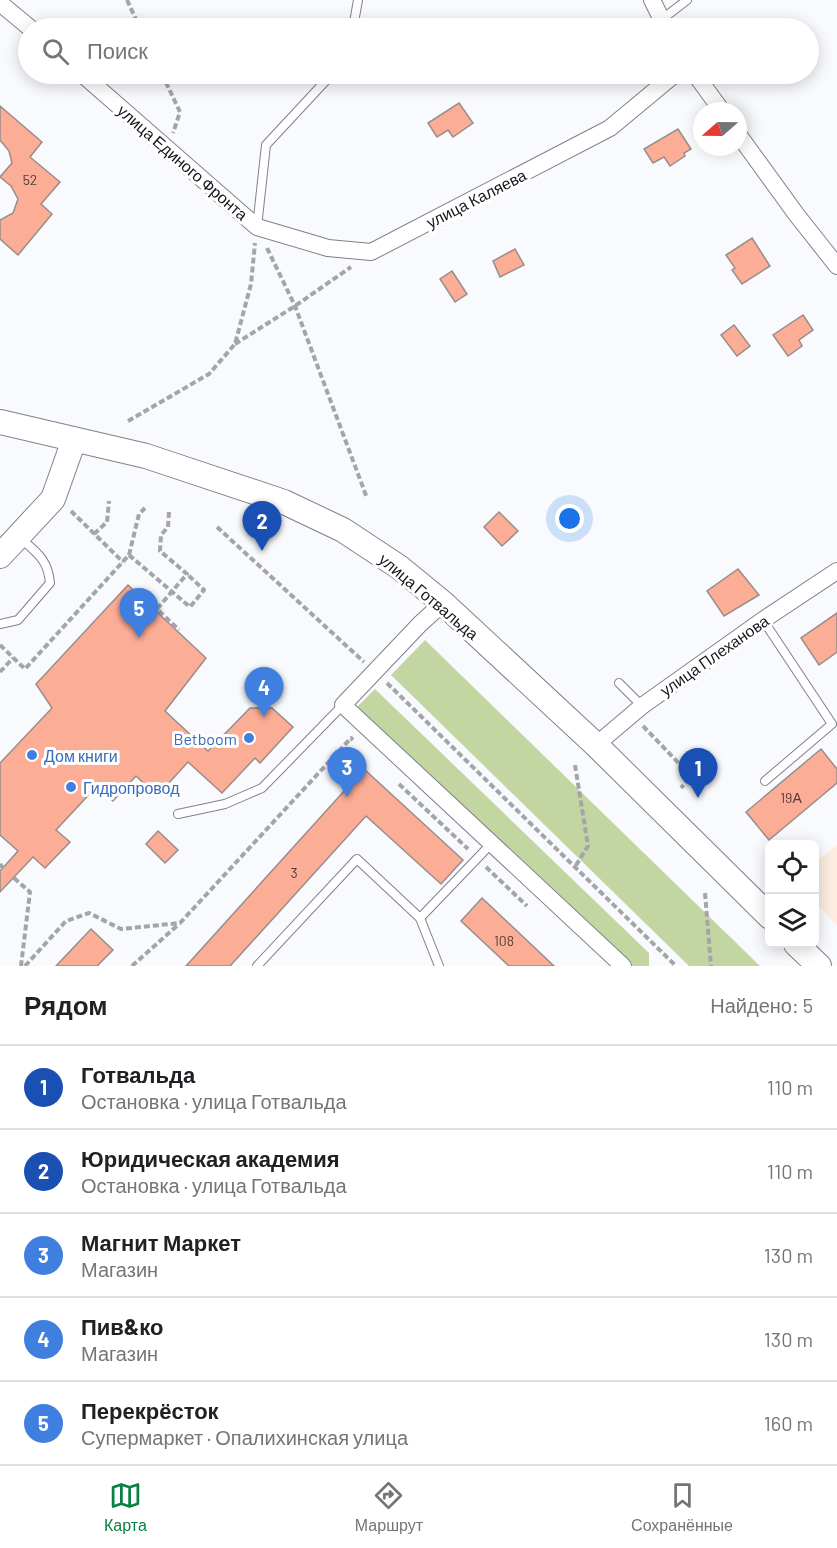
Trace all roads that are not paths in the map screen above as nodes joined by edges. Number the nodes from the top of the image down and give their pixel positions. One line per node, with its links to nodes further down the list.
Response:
1 (358, 0): 6 (lane)
2 (652, 0): 7 (street)
3 (687, 0): 8 (lane)
4 (0, 3): 5 (street)
5 (18, 18)
6 (355, 18)
7 (661, 18)
8 (670, 18)
9 (94, 84): 15 (street, улица Единого Фронта)
10 (323, 84): 15 (lane)
11 (663, 84): 15 (street, улица Каляева)
12 (702, 84): 13 (street)
13 (715, 102)
14 (747, 146): 16 (street)
15 (257, 227)
16 (837, 266)
17 (0, 422): 18 (main road, улица Готвальда)
18 (74, 440): 19 (main road); 22 (main road, улица Готвальда)
19 (18, 537): 20 (main road); 24 (lane)
20 (0, 556)
21 (837, 571): 23 (street, улица Плеханова)
22 (443, 603): 26 (street); 28 (main road, улица Готвальда)
23 (763, 620): 27 (street, улица Плеханова); 29 (lane)
24 (0, 624)
25 (619, 682): 27 (lane)
26 (343, 705): 30 (lane); 31 (street)
27 (637, 710): 28 (street, улица Плеханова)
28 (596, 745): 32 (main road, улица Готвальда)
29 (765, 781)
30 (178, 814)
31 (492, 843): 33 (lane); 37 (street)
32 (765, 912)
33 (420, 918): 35 (lane); 36 (lane)
34 (800, 948): 38 (main road)
35 (257, 966)
36 (439, 966)
37 (623, 966)
38 (819, 966)

